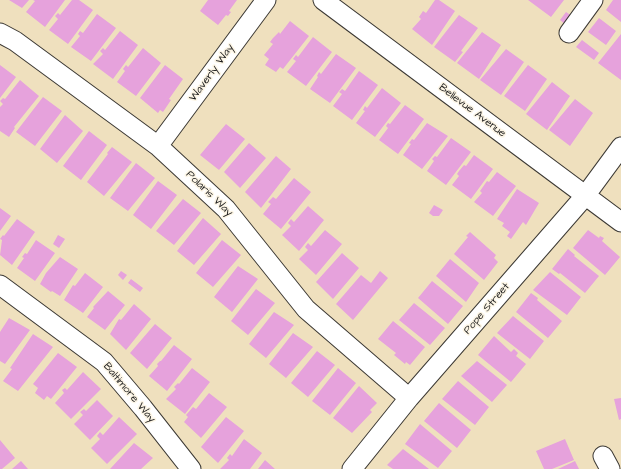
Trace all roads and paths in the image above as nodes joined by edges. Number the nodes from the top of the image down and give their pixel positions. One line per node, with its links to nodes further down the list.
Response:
1 (266, 0): 6 (street, Waverly Way)
2 (323, 0): 8 (street, Bellevue Avenue)
3 (593, 0): 5 (street)
4 (0, 33): 6 (street, Polaris Way)
5 (569, 33)
6 (158, 146): 11 (street, Polaris Way)
7 (621, 146): 8 (street, Pope Street)
8 (585, 196): 9 (street, Bellevue Avenue); 11 (street, Pope Street)
9 (621, 222)
10 (0, 285): 12 (street, Baltimore Way)
11 (410, 398): 13 (street, Pope Street)
12 (191, 469)
13 (352, 469)

